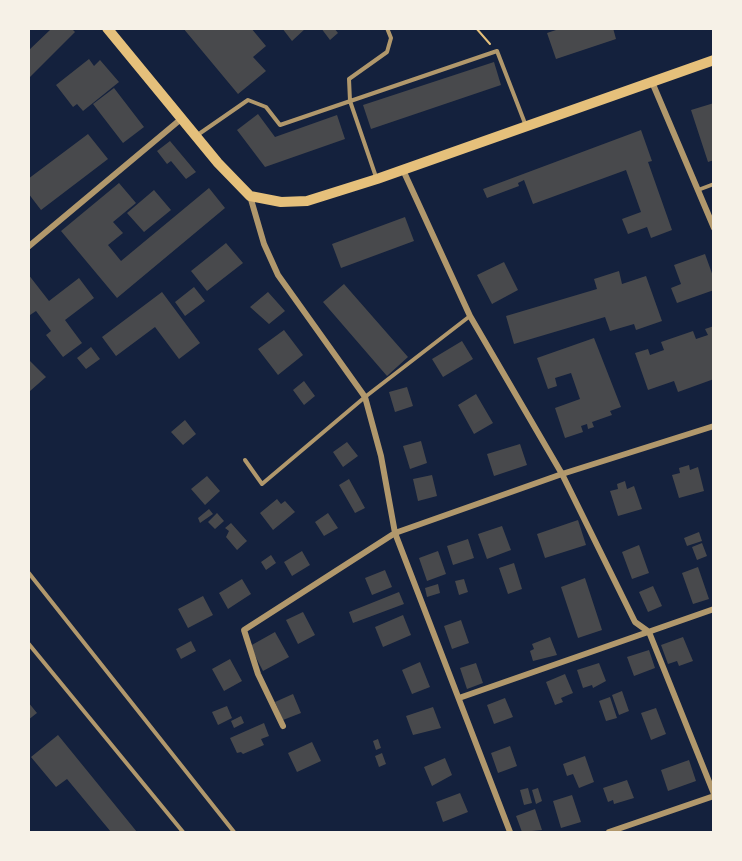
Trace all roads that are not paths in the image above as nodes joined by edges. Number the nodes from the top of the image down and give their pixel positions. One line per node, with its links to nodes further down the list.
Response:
1 (106, 28): 6 (main road)
2 (387, 28): 5 (lane)
3 (714, 60): 4 (main road)
4 (652, 82): 7 (main road); 12 (street)
5 (350, 101): 7 (lane); 8 (lane); 10 (lane)
6 (182, 119): 8 (main road); 15 (street)
7 (526, 127): 9 (main road)
8 (196, 136): 13 (main road)
9 (403, 170): 10 (main road); 16 (street)
10 (377, 179): 13 (main road)
11 (714, 184): 12 (lane)
12 (697, 190): 14 (street)
13 (250, 196): 17 (street)
14 (714, 228)
15 (28, 247)
16 (470, 316): 17 (lane); 20 (street)
17 (365, 397): 19 (lane); 21 (street)
18 (714, 426): 20 (street)
19 (245, 460)
20 (562, 474): 21 (street); 24 (street)
21 (395, 533): 26 (street); 27 (street)
22 (28, 572): 30 (lane)
23 (714, 609): 24 (street)
24 (649, 632): 26 (street); 28 (street)
25 (28, 643): 29 (lane)
26 (459, 698): 31 (street)
27 (283, 726)
28 (714, 795): 32 (street)
29 (183, 832)
30 (234, 832)
31 (510, 832)
32 (609, 832)

